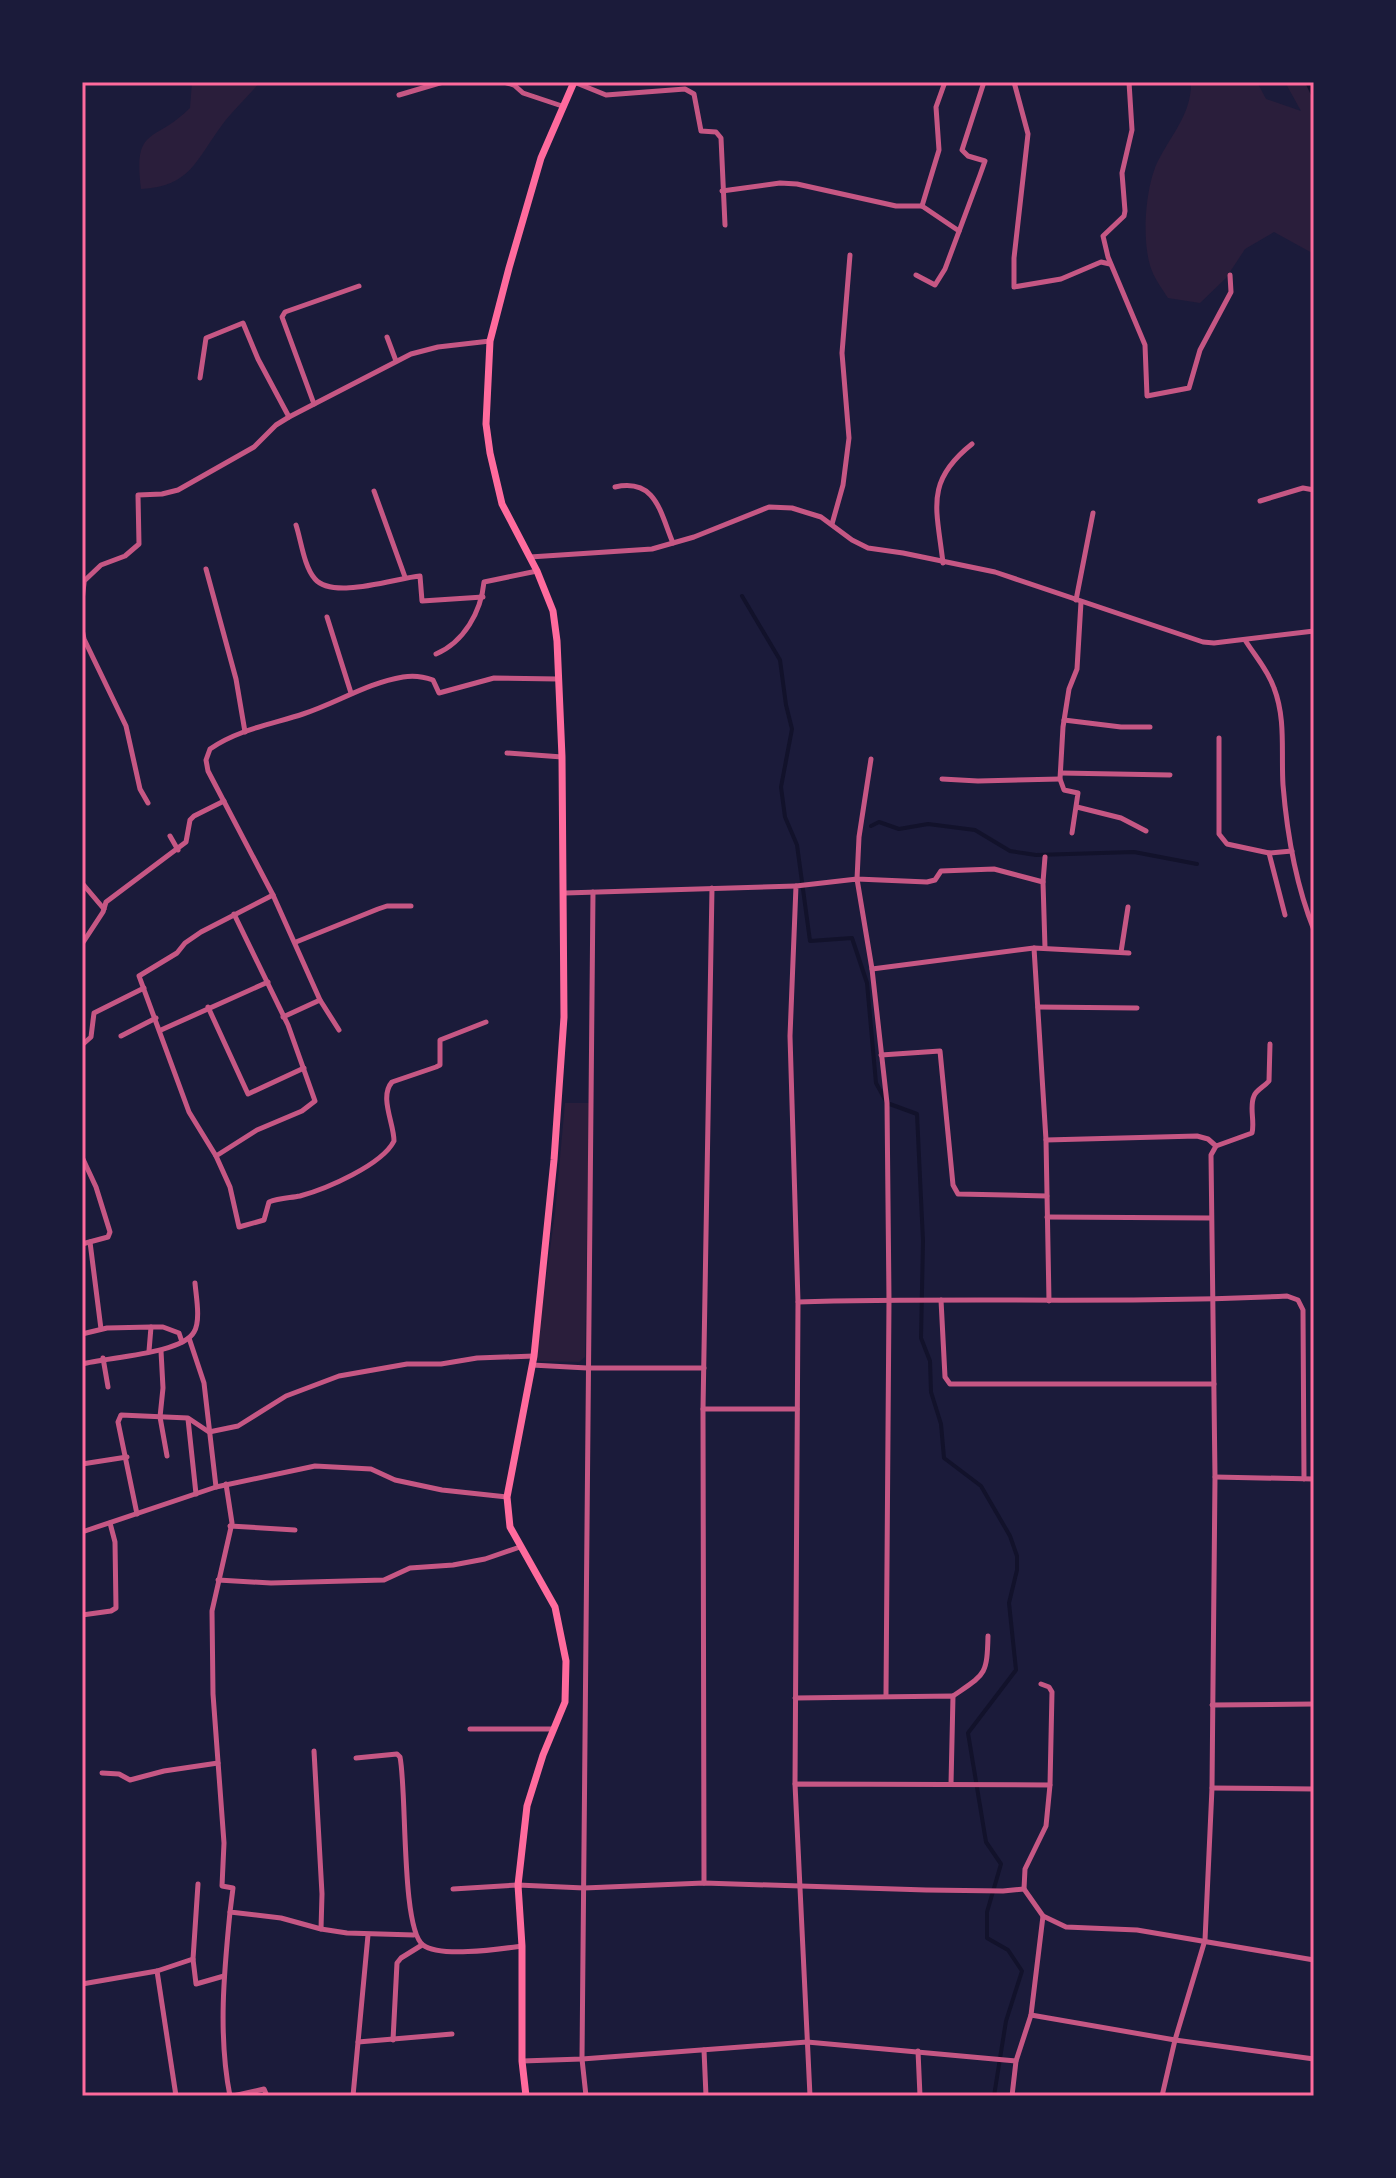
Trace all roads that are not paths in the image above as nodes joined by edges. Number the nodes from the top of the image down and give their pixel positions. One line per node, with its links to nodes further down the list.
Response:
1 (443, 82): 8 (street)
2 (501, 82): 9 (street)
3 (574, 82): 9 (main road); 10 (street)
4 (945, 82): 11 (street)
5 (984, 82): 13 (street)
6 (1014, 82): 15 (street)
7 (1129, 82): 15 (street)
8 (399, 95)
9 (562, 106): 20 (main road)
10 (722, 191): 11 (street); 12 (street)
11 (922, 206): 13 (street)
12 (725, 225)
13 (959, 231): 16 (street)
14 (850, 255): 31 (street)
15 (1111, 264): 17 (street)
16 (916, 275)
17 (1230, 275)
18 (359, 286): 23 (street)
19 (387, 337): 21 (street)
20 (490, 341): 21 (street); 34 (main road)
21 (396, 361): 23 (street)
22 (200, 378): 24 (street)
23 (314, 404): 24 (street)
24 (289, 417): 39 (street)
25 (972, 444): 35 (street)
26 (615, 487): 33 (street)
27 (1314, 490): 29 (street)
28 (374, 491): 38 (street)
29 (1260, 501)
30 (1093, 513): 42 (street)
31 (832, 524): 33 (street); 35 (street)
32 (296, 525): 38 (street)
33 (673, 543): 34 (street)
34 (530, 557): 37 (main road)
35 (943, 563): 42 (street)
36 (206, 569): 52 (street)
37 (537, 571): 40 (street); 48 (main road)
38 (405, 577): 40 (street)
39 (83, 583): 41 (street)
40 (483, 597): 47 (street)
41 (82, 601)
42 (1078, 601): 46 (street); 50 (street)
43 (327, 617): 49 (street)
44 (82, 629): 61 (street)
45 (1314, 631): 46 (street)
46 (1245, 640): 67 (street)
47 (436, 654)
48 (558, 679): 49 (street); 55 (main road)
49 (351, 693): 52 (street)
50 (1064, 720): 51 (street); 58 (street)
51 (1150, 727)
52 (245, 732): 60 (street)
53 (1219, 738): 68 (street)
54 (507, 753): 55 (street)
55 (562, 757): 76 (main road)
56 (871, 759): 70 (street)
57 (1170, 775): 58 (street)
58 (1061, 776): 59 (street); 62 (street)
59 (942, 779)
60 (224, 801): 66 (street); 77 (street)
61 (148, 803)
62 (1077, 807): 63 (street); 64 (street)
63 (1146, 831)
64 (1072, 833)
65 (170, 836): 66 (street)
66 (178, 850): 80 (street)
67 (1292, 851): 68 (street); 83 (street)
68 (1269, 853): 82 (street)
69 (1045, 857): 71 (street)
70 (857, 879): 71 (street); 73 (street); 90 (street)
71 (1043, 882): 87 (street)
72 (82, 883): 80 (street)
73 (797, 886): 74 (street); 121 (street)
74 (712, 888): 75 (street); 134 (street)
75 (593, 892): 76 (street); 133 (street)
76 (565, 893): 129 (main road)
77 (273, 895): 81 (street); 84 (street)
78 (411, 906): 84 (street)
79 (1128, 907): 88 (street)
80 (104, 909): 85 (street)
81 (234, 914): 91 (street); 92 (street)
82 (1285, 915)
83 (1314, 930)
84 (296, 942): 93 (street)
85 (82, 944)
86 (1034, 948): 87 (street); 90 (street); 95 (street)
87 (1045, 948): 88 (street)
88 (1121, 952): 89 (street)
89 (1129, 953)
90 (872, 969): 105 (street)
91 (268, 982): 94 (street); 97 (street)
92 (144, 988): 98 (street); 104 (street)
93 (320, 1000): 97 (street); 101 (street)
94 (208, 1007): 100 (street); 106 (street)
95 (1038, 1007): 96 (street); 107 (street)
96 (1137, 1008)
97 (283, 1017): 106 (street)
98 (156, 1018): 100 (street); 102 (street)
99 (486, 1022): 109 (street)
100 (161, 1030): 109 (street)
101 (339, 1030)
102 (121, 1036)
103 (1270, 1044): 108 (street)
104 (82, 1045)
105 (881, 1055): 111 (street); 118 (street)
106 (304, 1068): 109 (street)
107 (1046, 1140): 108 (street); 111 (street)
108 (1216, 1146): 113 (street)
109 (216, 1156)
110 (82, 1157): 114 (street)
111 (1047, 1196): 112 (street)
112 (1047, 1217): 113 (street); 120 (street)
113 (1211, 1218): 117 (street)
114 (90, 1242): 115 (street); 123 (street)
115 (82, 1244)
116 (195, 1283): 125 (street)
117 (1213, 1299): 120 (street); 135 (street); 146 (street)
118 (889, 1300): 119 (street); 121 (street); 162 (street)
119 (941, 1300): 120 (street); 135 (street)
120 (1049, 1301)
121 (798, 1302): 138 (street)
122 (151, 1327): 123 (street); 126 (street); 127 (street)
123 (101, 1329): 124 (street)
124 (82, 1334)
125 (189, 1338): 126 (street); 141 (street)
126 (182, 1342): 128 (street)
127 (149, 1351): 128 (street); 130 (street)
128 (161, 1351): 139 (street)
129 (534, 1356): 132 (main road); 141 (street)
130 (103, 1358): 131 (street); 136 (street)
131 (82, 1364)
132 (532, 1365): 133 (street); 151 (main road)
133 (587, 1368): 134 (street); 182 (street)
134 (704, 1368): 137 (street)
135 (1214, 1384): 145 (street)
136 (108, 1387)
137 (703, 1409): 138 (street); 178 (street)
138 (797, 1409): 164 (street)
139 (160, 1417): 140 (street); 142 (street); 143 (street)
140 (188, 1418): 141 (street); 150 (street)
141 (209, 1432): 149 (street)
142 (167, 1456)
143 (127, 1457): 144 (street); 152 (street)
144 (82, 1464)
145 (1215, 1477): 146 (street); 166 (street)
146 (1304, 1479): 147 (street)
147 (1314, 1479)
148 (226, 1484): 149 (street); 151 (street); 154 (street)
149 (216, 1487): 150 (street)
150 (196, 1494): 152 (street)
151 (507, 1497): 157 (main road)
152 (137, 1514): 153 (street)
153 (110, 1523): 156 (street); 159 (street)
154 (230, 1526): 155 (street); 158 (street)
155 (295, 1530)
156 (82, 1532)
157 (520, 1547): 158 (street); 168 (main road)
158 (218, 1580): 171 (street)
159 (82, 1615)
160 (988, 1636): 163 (street)
161 (1041, 1684): 175 (street)
162 (886, 1695): 163 (street); 164 (street)
163 (953, 1696): 174 (street)
164 (795, 1698): 173 (street)
165 (1314, 1704): 166 (street)
166 (1212, 1705): 176 (street)
167 (470, 1729): 168 (street)
168 (553, 1729): 180 (main road)
169 (314, 1751): 187 (street)
170 (356, 1758): 189 (street)
171 (218, 1763): 172 (street); 185 (street)
172 (102, 1773)
173 (795, 1784): 174 (street); 181 (street)
174 (951, 1784): 175 (street)
175 (1050, 1785): 184 (street)
176 (1212, 1788): 177 (street); 190 (street)
177 (1314, 1789)
178 (704, 1883): 181 (street); 182 (street)
179 (198, 1884): 193 (street)
180 (518, 1885): 182 (street); 183 (street); 192 (main road)
181 (798, 1886): 184 (street); 203 (street)
182 (584, 1888): 206 (street)
183 (453, 1889)
184 (1024, 1889): 186 (street)
185 (230, 1912): 187 (street); 196 (street)
186 (1043, 1916): 190 (street); 198 (street)
187 (321, 1929): 188 (street)
188 (368, 1935): 189 (street); 202 (street)
189 (414, 1935): 191 (street)
190 (1205, 1940): 194 (street); 201 (street)
191 (422, 1945): 192 (street); 200 (street)
192 (522, 1946): 208 (main road)
193 (193, 1959): 195 (street); 196 (street)
194 (1314, 1960)
195 (157, 1971): 197 (street); 210 (street)
196 (224, 1976): 211 (street)
197 (82, 1984)
198 (1031, 2015): 201 (street); 209 (street)
199 (452, 2034): 200 (street)
200 (393, 2040): 202 (street)
201 (1175, 2040): 207 (street); 221 (street)
202 (358, 2042): 213 (street)
203 (807, 2042): 204 (street); 205 (street); 217 (street)
204 (704, 2050): 206 (street); 216 (street)
205 (918, 2051): 209 (street); 218 (street)
206 (582, 2059): 208 (street); 215 (street)
207 (1314, 2059)
208 (522, 2061): 214 (main road)
209 (1016, 2061): 219 (street)
210 (176, 2096)
211 (232, 2096): 212 (street)
212 (267, 2096)
213 (353, 2096)
214 (526, 2096)
215 (586, 2096)
216 (706, 2096)
217 (810, 2096)
218 (920, 2096)
219 (1012, 2096): 220 (street)
220 (1019, 2096)
221 (1162, 2096)

